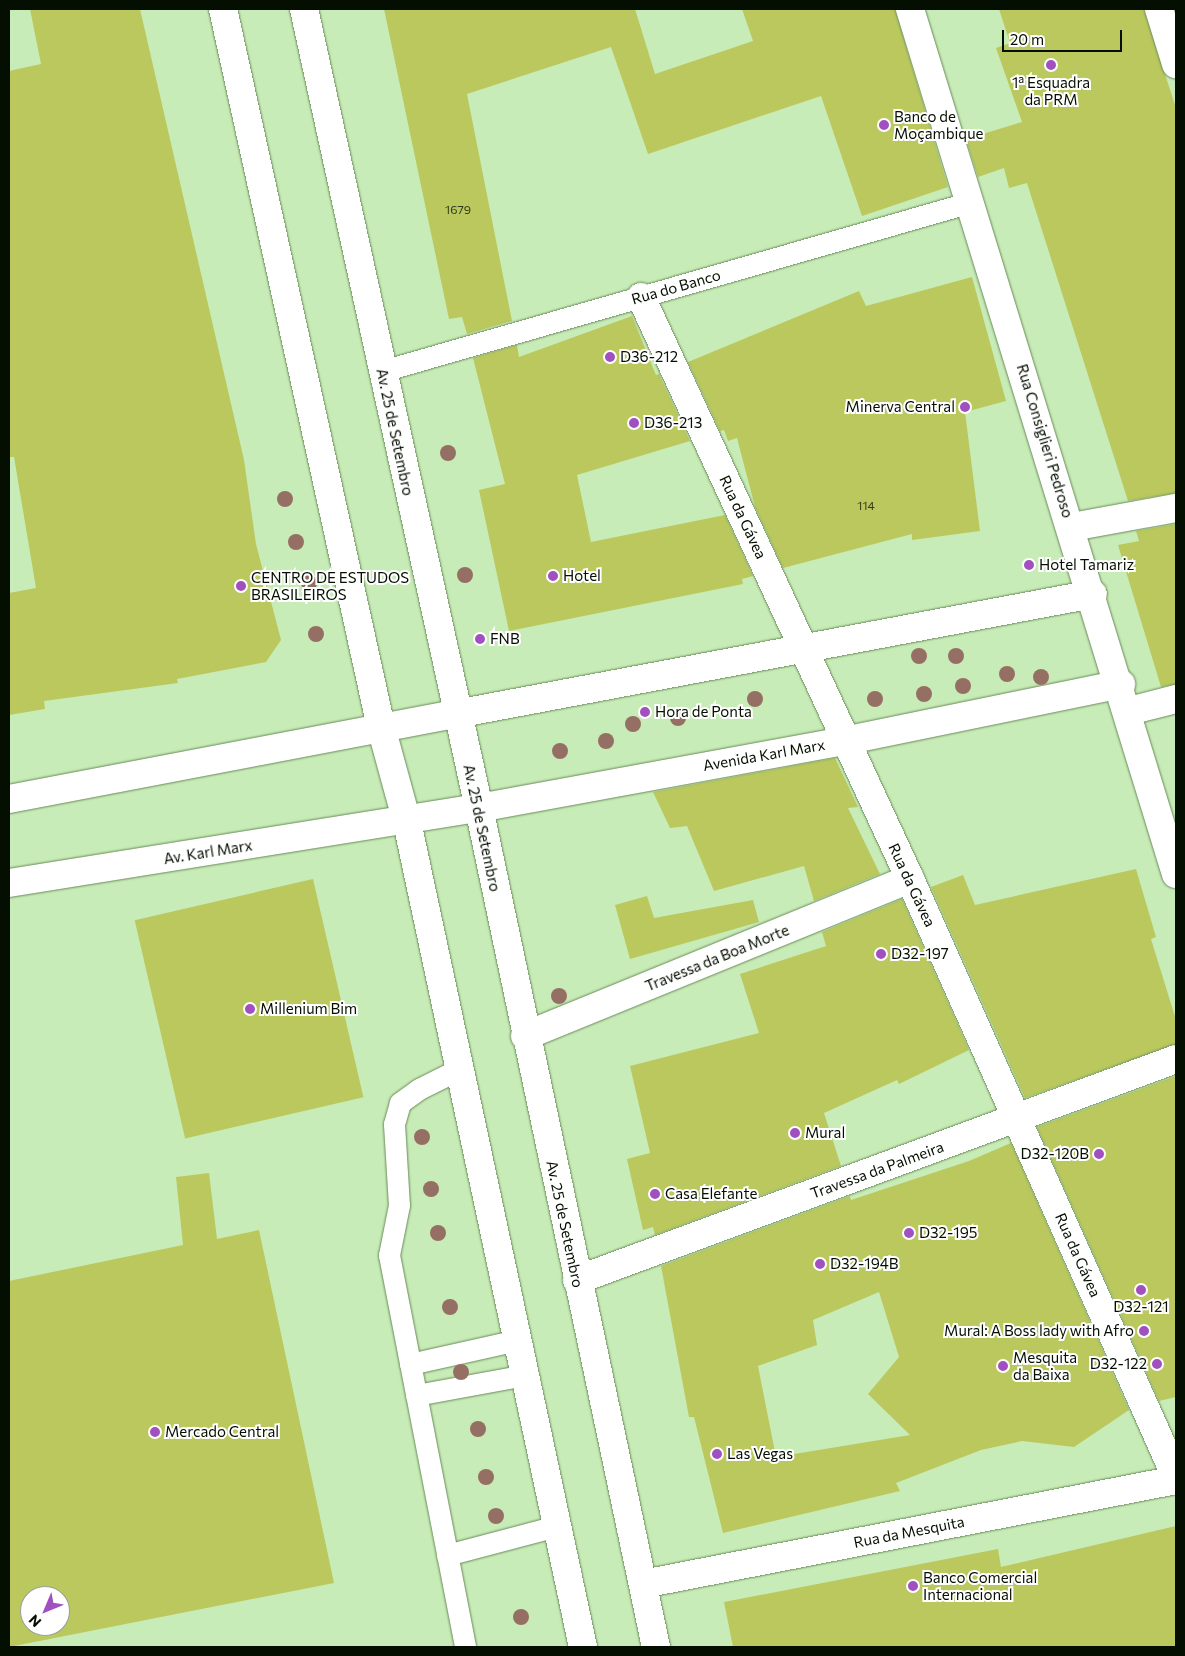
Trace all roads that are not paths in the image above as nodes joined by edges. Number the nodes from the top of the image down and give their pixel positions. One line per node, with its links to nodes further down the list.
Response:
1 (223, 9): 17 (street)
2 (304, 9): 8 (street, Av. 25 de Setembro)
3 (910, 9): 6 (street, Rua Consiglieri Pedroso)
4 (1159, 9): 5 (street)
5 (1176, 64)
6 (971, 202): 7 (lane, Rua do Banco); 10 (street, Rua Consiglieri Pedroso)
7 (641, 297): 8 (lane, Rua do Banco); 12 (street, Rua da Gávea)
8 (382, 371): 16 (street, Av. 25 de Setembro)
9 (1176, 508): 10 (street)
10 (1072, 527): 11 (street, Rua Consiglieri Pedroso)
11 (1093, 594): 12 (street); 13 (street, Rua Consiglieri Pedroso)
12 (803, 646): 16 (street); 18 (street, Rua da Gávea)
13 (1121, 684): 15 (street, Rua Consiglieri Pedroso); 18 (street, Avenida Karl Marx)
14 (1176, 699): 15 (street)
15 (1129, 711): 22 (street, Rua Consiglieri Pedroso)
16 (456, 714): 17 (street); 20 (street, Av. 25 de Setembro)
17 (381, 727): 19 (street); 21 (street)
18 (844, 741): 20 (street, Avenida Karl Marx); 23 (street, Rua da Gávea)
19 (9, 800)
20 (479, 808): 21 (street, Avenida Karl Marx); 25 (street, Av. 25 de Setembro)
21 (407, 822): 24 (street, Av. Karl Marx); 27 (street)
22 (1176, 874)
23 (910, 879): 25 (street, Travessa da Boa Morte); 28 (street, Rua da Gávea)
24 (9, 883)
25 (525, 1036): 29 (street, Av. 25 de Setembro)
26 (1176, 1059): 28 (street, Travessa da Palmeira)
27 (459, 1069): 30 (street); 31 (lane)
28 (1018, 1119): 29 (street, Travessa da Palmeira); 34 (street, Rua da Gávea)
29 (578, 1280): 37 (street, Av. 25 de Setembro)
30 (517, 1340): 31 (lane); 32 (street)
31 (410, 1364): 33 (lane)
32 (525, 1375): 33 (lane); 35 (street)
33 (416, 1395): 36 (lane)
34 (1176, 1478): 37 (street, Rua da Mesquita)
35 (557, 1526): 36 (lane); 39 (street)
36 (447, 1555): 38 (lane)
37 (643, 1584): 40 (street, Av. 25 de Setembro)
38 (465, 1647)
39 (583, 1647)
40 (656, 1647)

